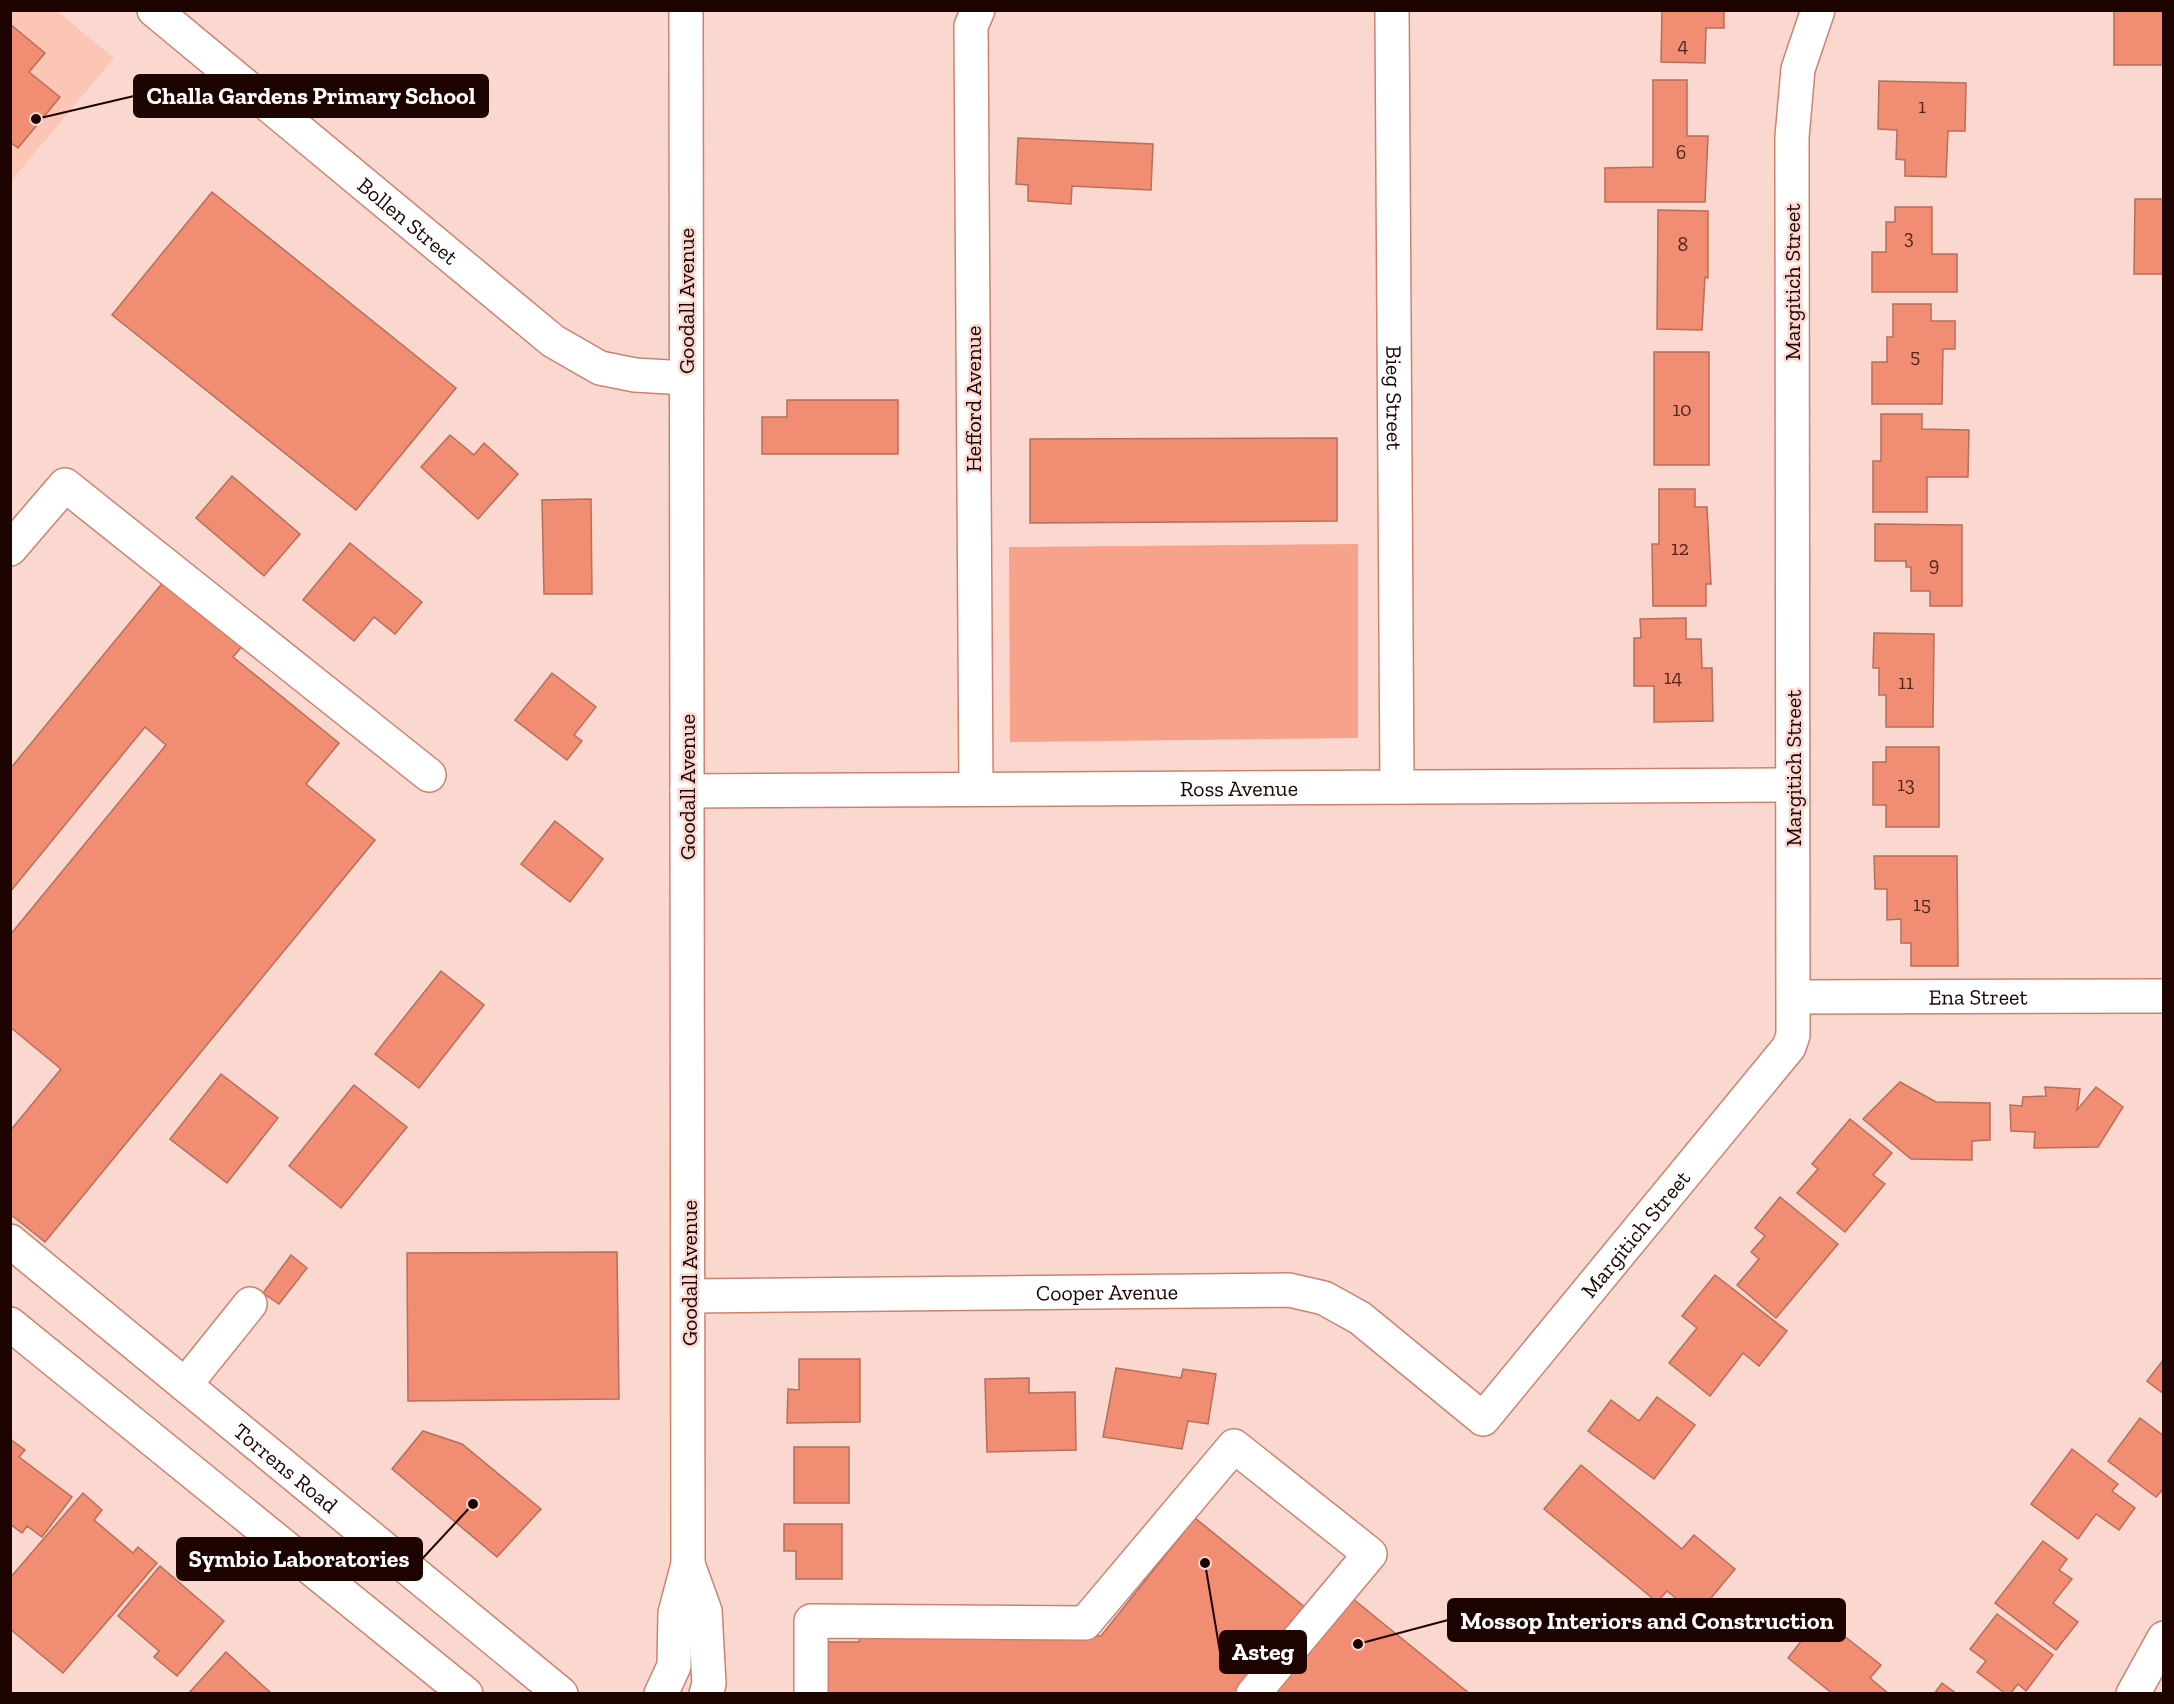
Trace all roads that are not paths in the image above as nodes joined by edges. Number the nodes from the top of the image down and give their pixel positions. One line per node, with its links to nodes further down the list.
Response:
1 (154, 10): 6 (street, Bollen Street)
2 (686, 10): 6 (street, Goodall Avenue)
3 (978, 10): 11 (street, Hefford Avenue)
4 (1392, 10): 10 (street, Bieg Street)
5 (1818, 10): 9 (street, Margitich Street)
6 (687, 378): 12 (street, Goodall Avenue)
7 (10, 549): 8 (street)
8 (429, 776)
9 (1792, 785): 10 (street, Ross Avenue); 14 (street, Margitich Street)
10 (1397, 787): 11 (street, Ross Avenue)
11 (976, 788): 12 (street, Ross Avenue)
12 (687, 792): 16 (street, Goodall Avenue)
13 (2163, 996): 14 (street, Ena Street)
14 (1794, 997): 20 (street, Margitich Street)
15 (10, 1241): 19 (street, Torrens Road)
16 (690, 1296): 20 (street, Cooper Avenue); 21 (street, Goodall Avenue)
17 (250, 1304): 19 (street)
18 (10, 1324): 23 (street)
19 (185, 1385): 24 (street, Torrens Road)
20 (1483, 1419)
21 (688, 1564): 25 (street, Goodall Avenue); 26 (street, Goodall Avenue)
22 (2163, 1638): 29 (street)
23 (466, 1694)
24 (561, 1694)
25 (661, 1694)
26 (706, 1694)
27 (811, 1694): 28 (street)
28 (1253, 1694)
29 (2133, 1694)

